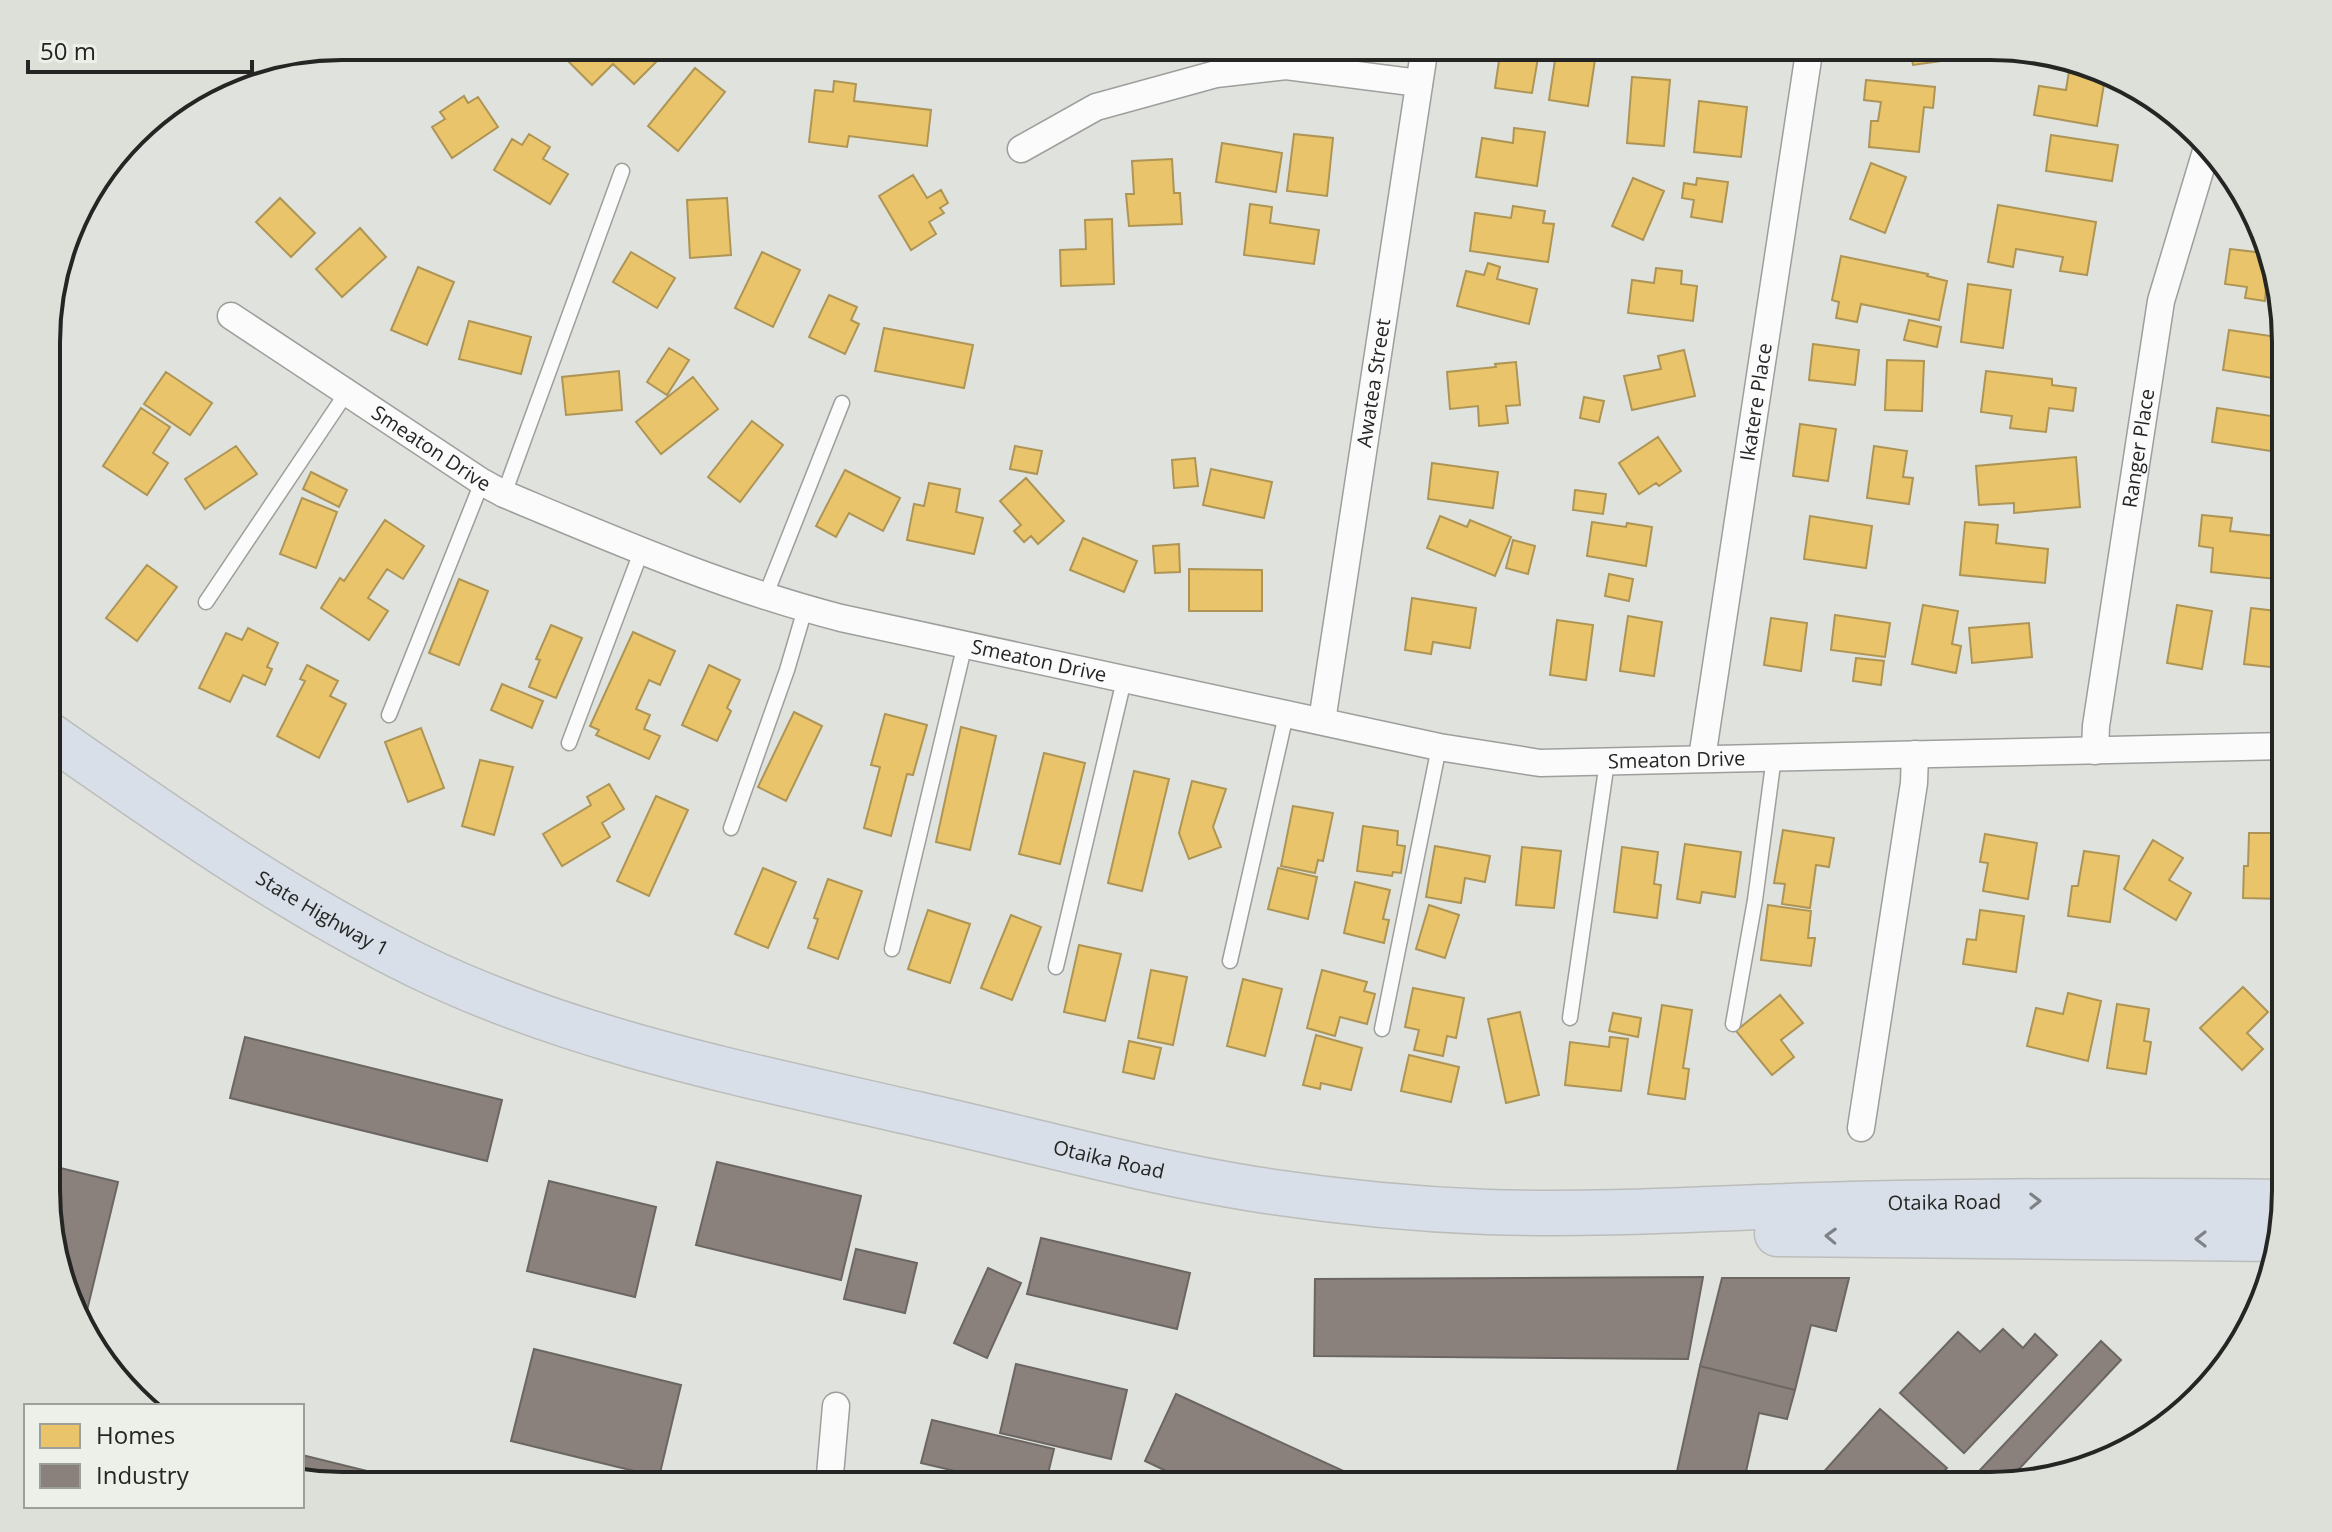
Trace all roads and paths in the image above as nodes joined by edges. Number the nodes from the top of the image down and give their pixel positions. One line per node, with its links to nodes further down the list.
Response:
1 (1423, 60): 3 (street, Awatea Street)
2 (1808, 60): 27 (street, Ikatere Place)
3 (1419, 83): 4 (street); 19 (street, Awatea Street)
4 (1021, 149)
5 (2204, 158): 24 (street, Ranger Place)
6 (622, 171): 10 (lane)
7 (231, 316): 8 (street, Smeaton Drive)
8 (347, 392): 10 (street, Smeaton Drive); 13 (lane)
9 (842, 403): 12 (lane)
10 (493, 488): 11 (street, Smeaton Drive); 17 (lane)
11 (641, 552): 12 (street, Smeaton Drive); 21 (lane)
12 (765, 597): 14 (street, Smeaton Drive)
13 (206, 602)
14 (805, 609): 15 (street, Smeaton Drive); 29 (lane)
15 (965, 644): 16 (street, Smeaton Drive); 30 (lane)
16 (1124, 680): 18 (street, Smeaton Drive); 32 (lane)
17 (389, 715)
18 (1286, 715): 19 (street, Smeaton Drive); 31 (lane)
19 (1322, 721): 23 (street, Smeaton Drive)
20 (60, 742): 36 (highway, State Highway 1)
21 (569, 743)
22 (2271, 746): 24 (street, Smeaton Drive)
23 (1439, 747): 28 (street, Smeaton Drive); 35 (lane)
24 (2095, 751): 25 (street, Smeaton Drive)
25 (1915, 754): 26 (street, Smeaton Drive); 37 (street)
26 (1774, 757): 27 (street, Smeaton Drive); 34 (lane)
27 (1702, 758): 28 (street, Smeaton Drive)
28 (1607, 762): 33 (lane)
29 (731, 828)
30 (892, 949)
31 (1230, 961)
32 (1056, 967)
33 (1570, 1018)
34 (1733, 1024)
35 (1382, 1029)
36 (622, 1042): 39 (highway, Otaika Road)
37 (1861, 1128)
38 (2271, 1202): 39 (highway, Otaika Road, one-way to 38)
39 (1604, 1215): 40 (highway, Otaika Road, one-way to 39)
40 (2268, 1239)
41 (836, 1406): 42 (street)
42 (830, 1472)

